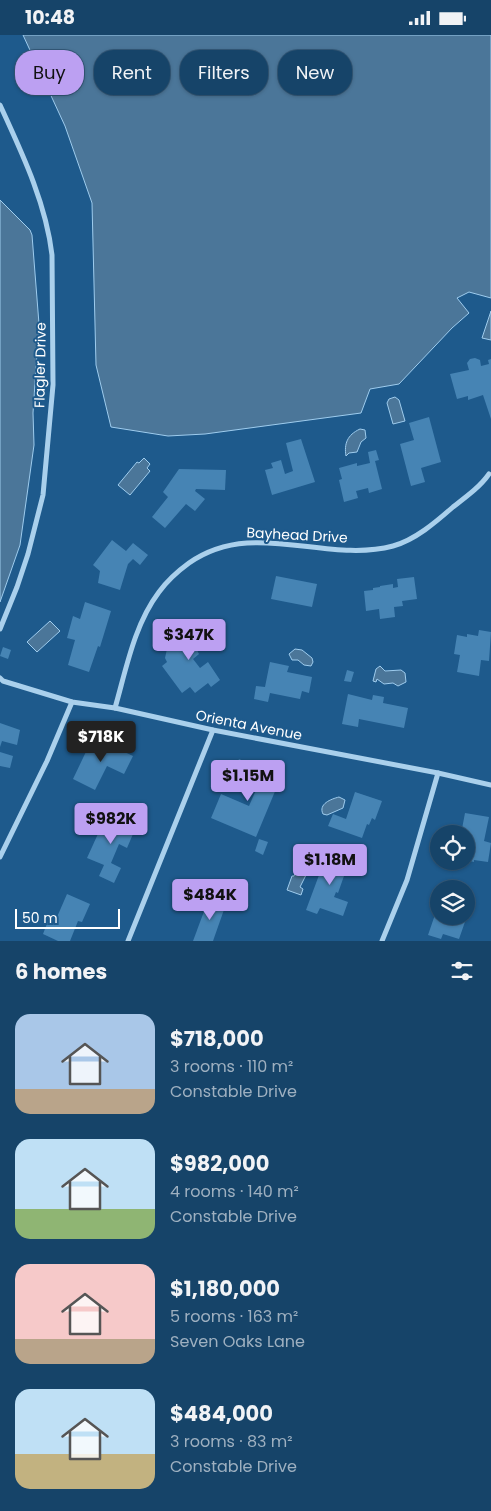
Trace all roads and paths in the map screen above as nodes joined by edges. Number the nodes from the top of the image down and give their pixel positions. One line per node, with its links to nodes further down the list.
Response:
1 (0, 105): 3 (street, Flagler Drive)
2 (489, 474): 6 (street, Bayhead Drive)
3 (0, 629)
4 (2, 679): 5 (street, Orienta Avenue)
5 (72, 702): 6 (street, Orienta Avenue); 10 (street)
6 (115, 708): 7 (street, Orienta Avenue)
7 (213, 730): 8 (street, Orienta Avenue); 11 (street)
8 (438, 773): 9 (street, Orienta Avenue); 12 (street)
9 (491, 785)
10 (0, 857)
11 (128, 941)
12 (382, 941)

